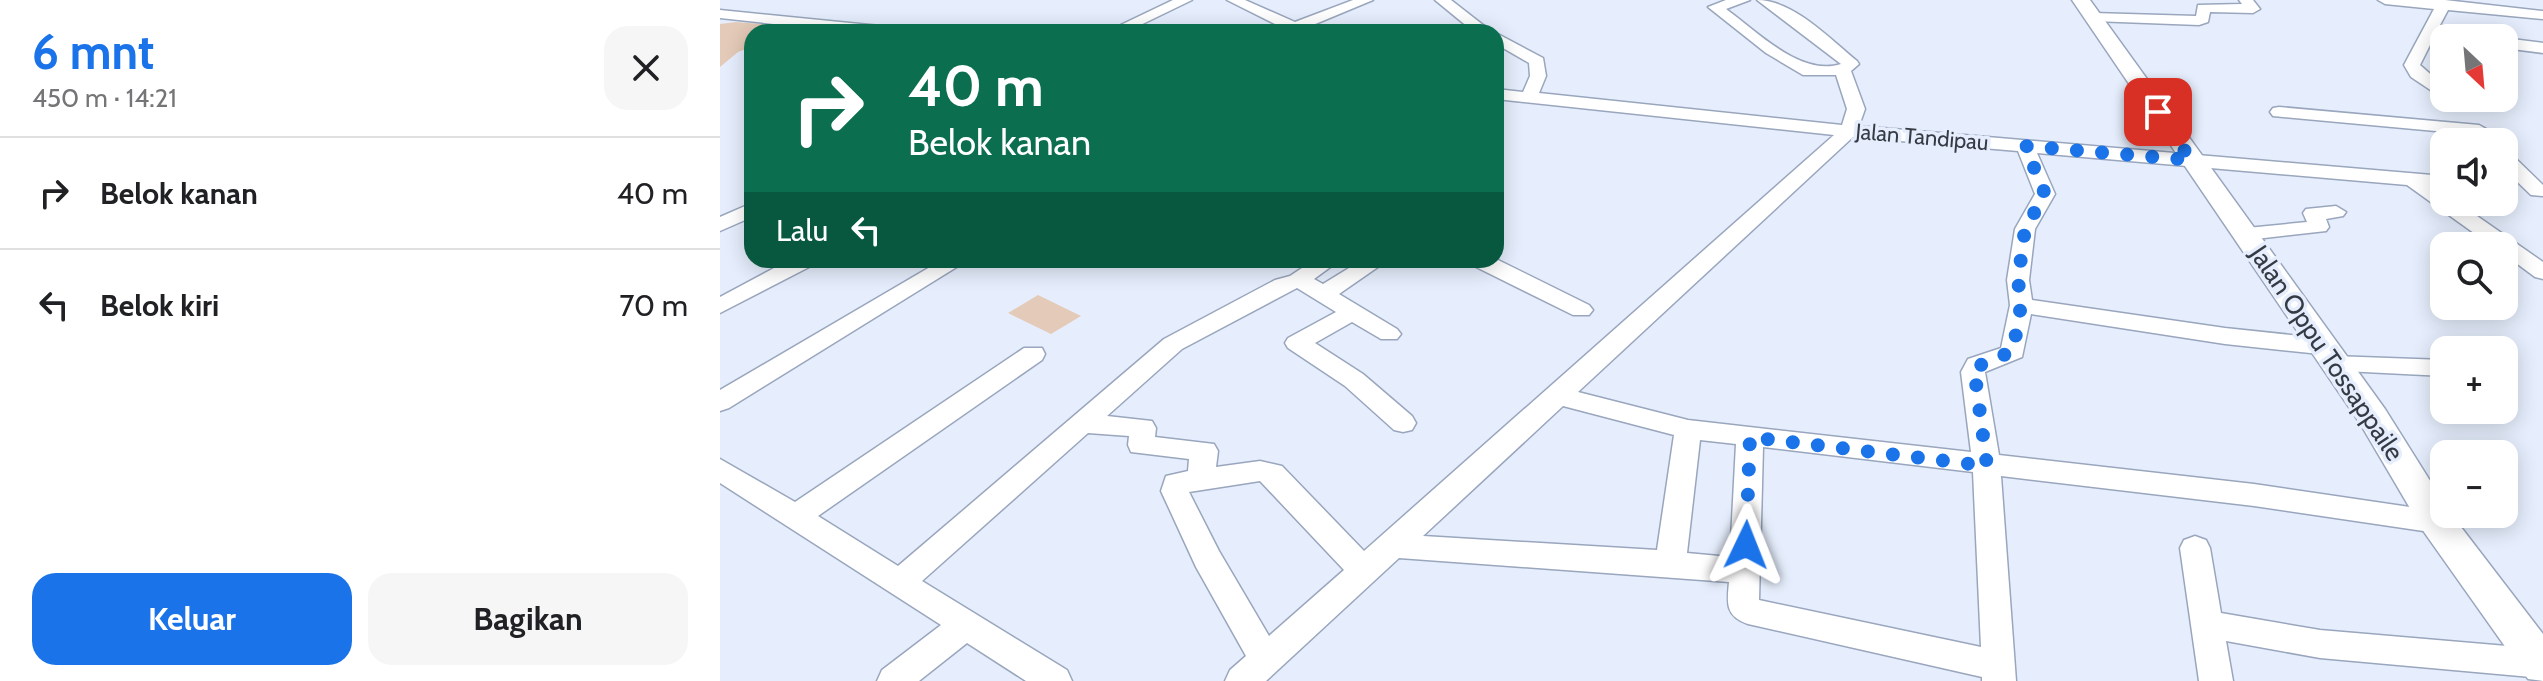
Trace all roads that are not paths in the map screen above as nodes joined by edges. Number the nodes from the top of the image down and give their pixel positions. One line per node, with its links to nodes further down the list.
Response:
1 (1185, 0): 14 (street)
2 (1234, 0): 15 (street)
3 (1366, 0): 16 (street)
4 (1442, 0): 17 (street)
5 (1743, 0): 23 (street)
6 (1764, 0): 23 (street)
7 (2246, 0): 10 (street)
8 (2385, 0): 9 (street)
9 (2444, 4): 12 (street); 18 (street)
10 (2087, 9): 33 (main road, Jalan Oppu Tossappaile)
11 (720, 14): 13 (street)
12 (2543, 15)
13 (814, 24)
14 (1132, 24)
15 (1280, 24)
16 (1301, 24)
17 (1474, 24)
18 (2434, 24)
19 (2430, 32): 24 (street)
20 (1504, 42): 26 (street)
21 (2518, 45): 22 (street)
22 (2543, 48)
23 (1842, 70): 31 (street)
24 (2430, 82)
25 (1504, 95): 26 (street, Jalan Tandipau)
26 (1529, 97): 31 (street, Jalan Tandipau)
27 (2279, 112): 30 (street)
28 (2462, 112): 29 (street)
29 (2477, 128)
30 (2430, 130)
31 (1849, 131): 32 (street, Jalan Tandipau); 59 (street)
32 (2025, 146): 33 (street, Jalan Tandipau); 51 (street)
33 (2191, 160): 35 (street, Jalan Tandipau); 42 (main road, Jalan Oppu Tossappaile)
34 (2518, 171): 38 (street)
35 (2412, 179): 36 (street, Jalan Tandipau); 48 (street)
36 (2430, 181)
37 (2518, 190): 38 (street)
38 (2540, 192)
39 (2336, 212): 42 (street)
40 (744, 213): 41 (street)
41 (720, 225)
42 (2247, 234): 57 (main road, Jalan Oppu Tossappaile)
43 (790, 268): 52 (street)
44 (944, 268): 60 (street)
45 (1317, 268): 49 (street)
46 (1364, 268): 50 (street)
47 (1496, 268): 53 (street)
48 (2543, 272)
49 (1298, 280): 50 (street); 61 (street)
50 (1324, 293): 54 (street)
51 (2021, 305): 57 (street); 65 (street)
52 (720, 306)
53 (1581, 310)
54 (1353, 312): 55 (street); 62 (street)
55 (1389, 334)
56 (1033, 354): 69 (street)
57 (2327, 355): 58 (street); 68 (main road, Jalan Oppu Tossappaile)
58 (2430, 358)
59 (1559, 396): 63 (street); 72 (street)
60 (720, 402)
61 (1082, 423): 67 (street); 77 (street)
62 (1403, 423)
63 (1688, 429): 64 (street); 74 (street)
64 (1750, 437): 65 (street); 76 (street)
65 (1987, 466): 70 (street); 82 (street)
66 (720, 469): 69 (street)
67 (1201, 479): 75 (street); 80 (street)
68 (2430, 511)
69 (796, 516): 77 (street)
70 (2430, 521)
71 (2441, 528): 81 (main road, Jalan Oppu Tossappaile)
72 (1391, 545): 74 (street); 75 (street)
73 (2195, 548): 79 (street)
74 (1671, 562): 76 (street)
75 (1363, 570): 80 (street)
76 (1745, 571): 82 (street)
77 (901, 581): 78 (street)
78 (968, 623): 83 (street); 84 (street)
79 (2207, 624): 81 (street); 86 (street)
80 (1265, 659): 85 (street)
81 (2542, 665)
82 (1999, 673)
83 (894, 681)
84 (1055, 681)
85 (1242, 681)
86 (2216, 681)

